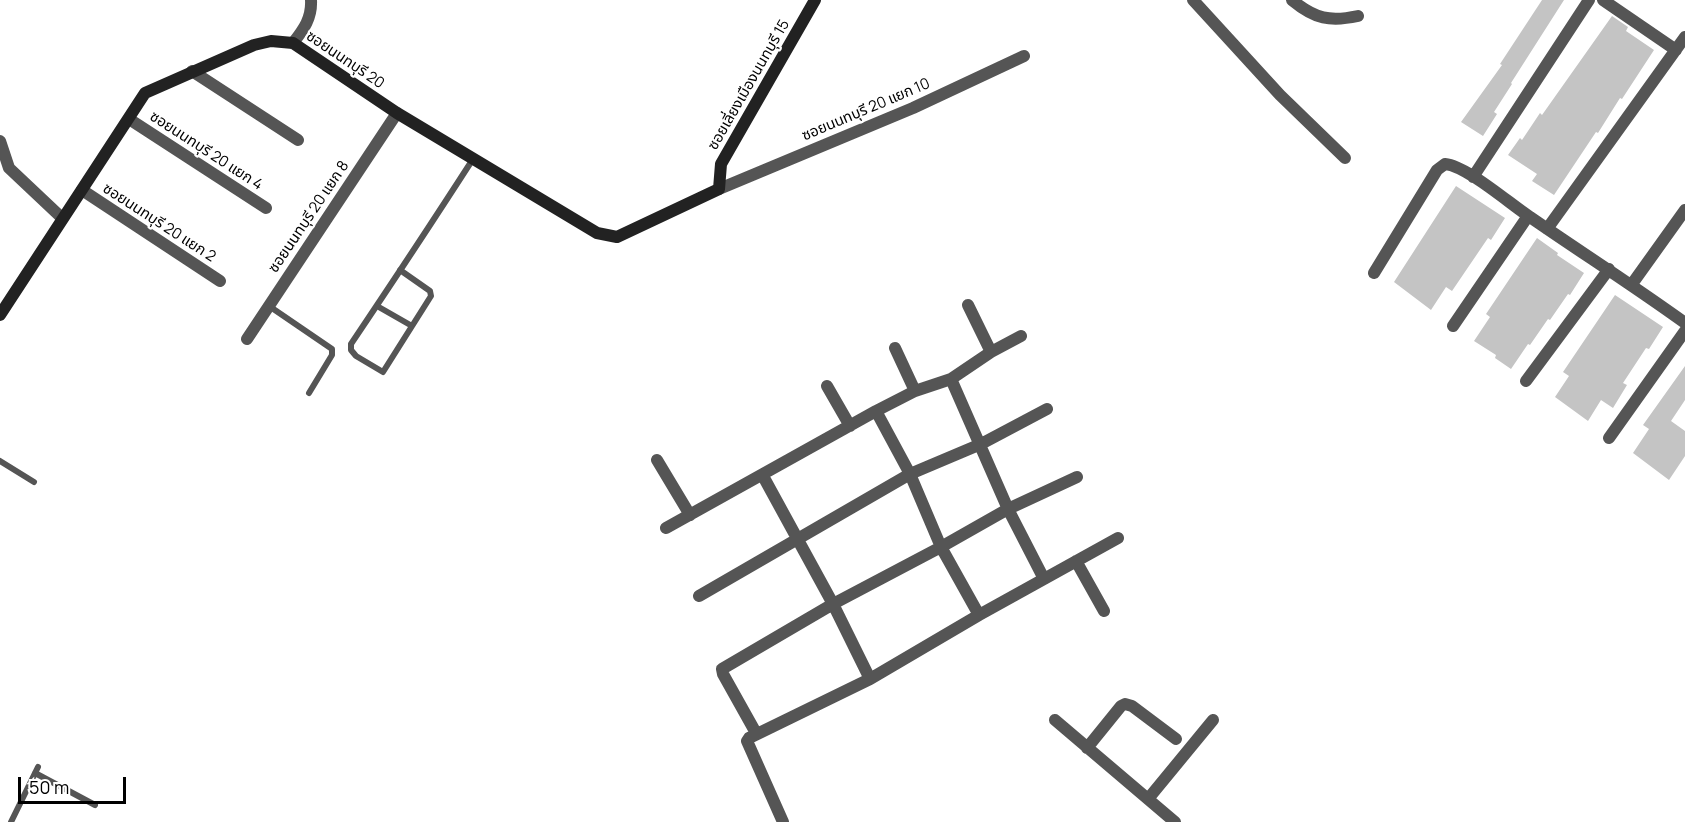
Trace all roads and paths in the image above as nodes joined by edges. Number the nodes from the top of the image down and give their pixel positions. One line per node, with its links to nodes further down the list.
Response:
1 (310, 0): 9 (street)
2 (815, 0): 20 (street, ซอยเลี่ยงเมืองนนทบุรี 15)
3 (1193, 0): 17 (street)
4 (1292, 0): 7 (street)
5 (1589, 0): 19 (street)
6 (1603, 0): 10 (street)
7 (1358, 16)
8 (1685, 38): 10 (street)
9 (293, 43): 12 (street, ซอยนนทบุรี 20); 13 (street, ซอยนนทบุรี 20)
10 (1676, 50): 26 (street)
11 (1024, 56): 20 (street, ซอยนนทบุรี 20 แยก 10)
12 (192, 71): 14 (street, ซอยนนทบุรี 20); 15 (street)
13 (397, 113): 18 (street, ซอยนนทบุรี 20); 32 (street, ซอยนนทบุรี 20 แยก 8)
14 (129, 119): 21 (street, ซอยนนทบุรี 20); 22 (street, ซอยนนทบุรี 20 แยก 4)
15 (298, 140)
16 (0, 141): 25 (street)
17 (1345, 158)
18 (474, 159): 20 (street, ซอยนนทบุรี 20); 28 (lane)
19 (1473, 177): 24 (street); 29 (street)
20 (719, 189)
21 (82, 190): 25 (street, ซอยนนทบุรี 20); 30 (street, ซอยนนทบุรี 20 แยก 2)
22 (266, 208)
23 (1685, 210): 31 (street)
24 (1527, 216): 26 (street); 38 (street)
25 (62, 218): 35 (street, ซอยนนทบุรี 20)
26 (1547, 229): 27 (street)
27 (1609, 269): 31 (street); 45 (street)
28 (400, 270): 34 (lane); 37 (lane)
29 (1374, 273)
30 (220, 281)
31 (1632, 284): 36 (street)
32 (269, 305): 41 (street, ซอยนนทบุรี 20 แยก 8); 48 (lane)
33 (968, 305): 43 (street)
34 (377, 306): 37 (lane); 37 (lane)
35 (0, 315)
36 (1685, 323)
37 (412, 326)
38 (1453, 326)
39 (1685, 331): 52 (street)
40 (1022, 336): 43 (street)
41 (247, 339)
42 (895, 348): 47 (street)
43 (991, 352): 44 (street)
44 (951, 379): 47 (street); 53 (street)
45 (1526, 381)
46 (827, 386): 51 (street)
47 (915, 391): 50 (street)
48 (309, 393)
49 (1047, 409): 53 (street)
50 (876, 411): 51 (street); 56 (street)
51 (850, 426): 57 (street)
52 (1610, 438)
53 (981, 444): 56 (street); 60 (street)
54 (657, 460): 61 (street)
55 (0, 461): 59 (lane)
56 (910, 474): 63 (street); 65 (street)
57 (762, 476): 61 (street); 63 (street)
58 (1077, 477): 60 (street)
59 (34, 482)
60 (1008, 509): 65 (street); 67 (street)
61 (690, 515): 62 (street)
62 (666, 528)
63 (796, 538): 68 (street); 69 (street)
64 (1118, 538): 66 (street)
65 (941, 548): 69 (street); 71 (street)
66 (1076, 561): 67 (street); 70 (street)
67 (1044, 579): 71 (street)
68 (699, 596)
69 (833, 604): 72 (street); 75 (street)
70 (1104, 611)
71 (979, 615): 72 (street)
72 (870, 679): 75 (street)
73 (1055, 720): 77 (street)
74 (1213, 720): 78 (street)
75 (756, 733): 81 (street)
76 (1176, 739): 77 (street)
77 (1087, 747): 78 (street)
78 (1148, 799): 82 (street)
79 (95, 805): 80 (lane)
80 (11, 822)
81 (783, 822)
82 (1175, 822)

